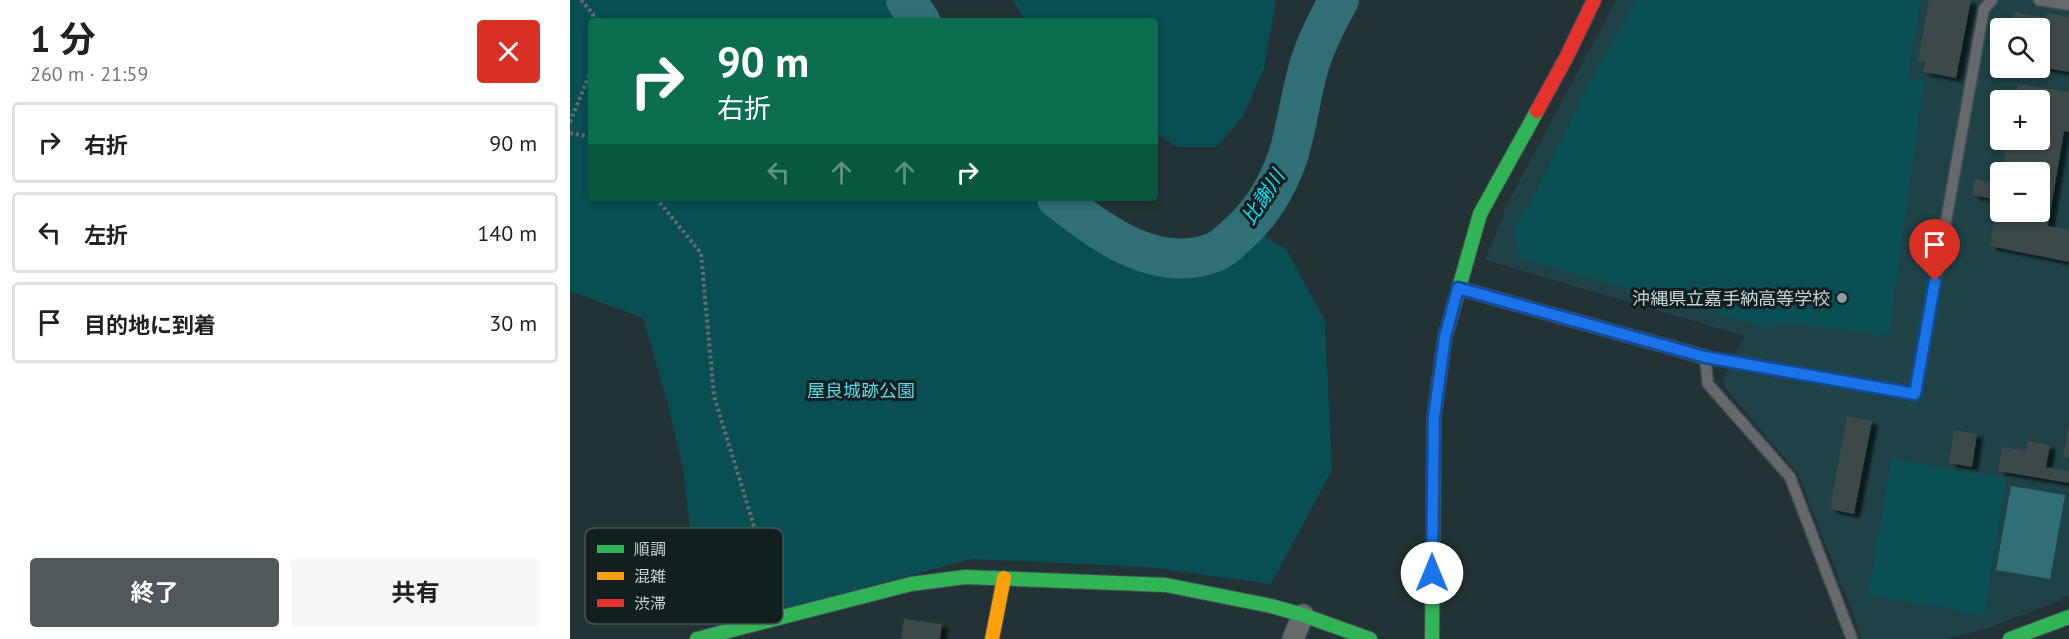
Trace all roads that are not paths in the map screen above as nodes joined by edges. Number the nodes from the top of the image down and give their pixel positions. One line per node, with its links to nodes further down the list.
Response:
1 (1594, 0): 5 (street)
2 (1992, 0): 6 (lane)
3 (2039, 0): 4 (lane)
4 (2069, 5)
5 (1458, 288): 6 (street); 16 (street)
6 (1705, 357): 17 (lane)
7 (1004, 579): 8 (street); 10 (street); 13 (street)
8 (1303, 615): 14 (street); 15 (street)
9 (2069, 617): 18 (street)
10 (783, 618)
11 (761, 624): 12 (street)
12 (709, 638)
13 (992, 639)
14 (1293, 639)
15 (1370, 639)
16 (1432, 639)
17 (1852, 639)
18 (2010, 639)

